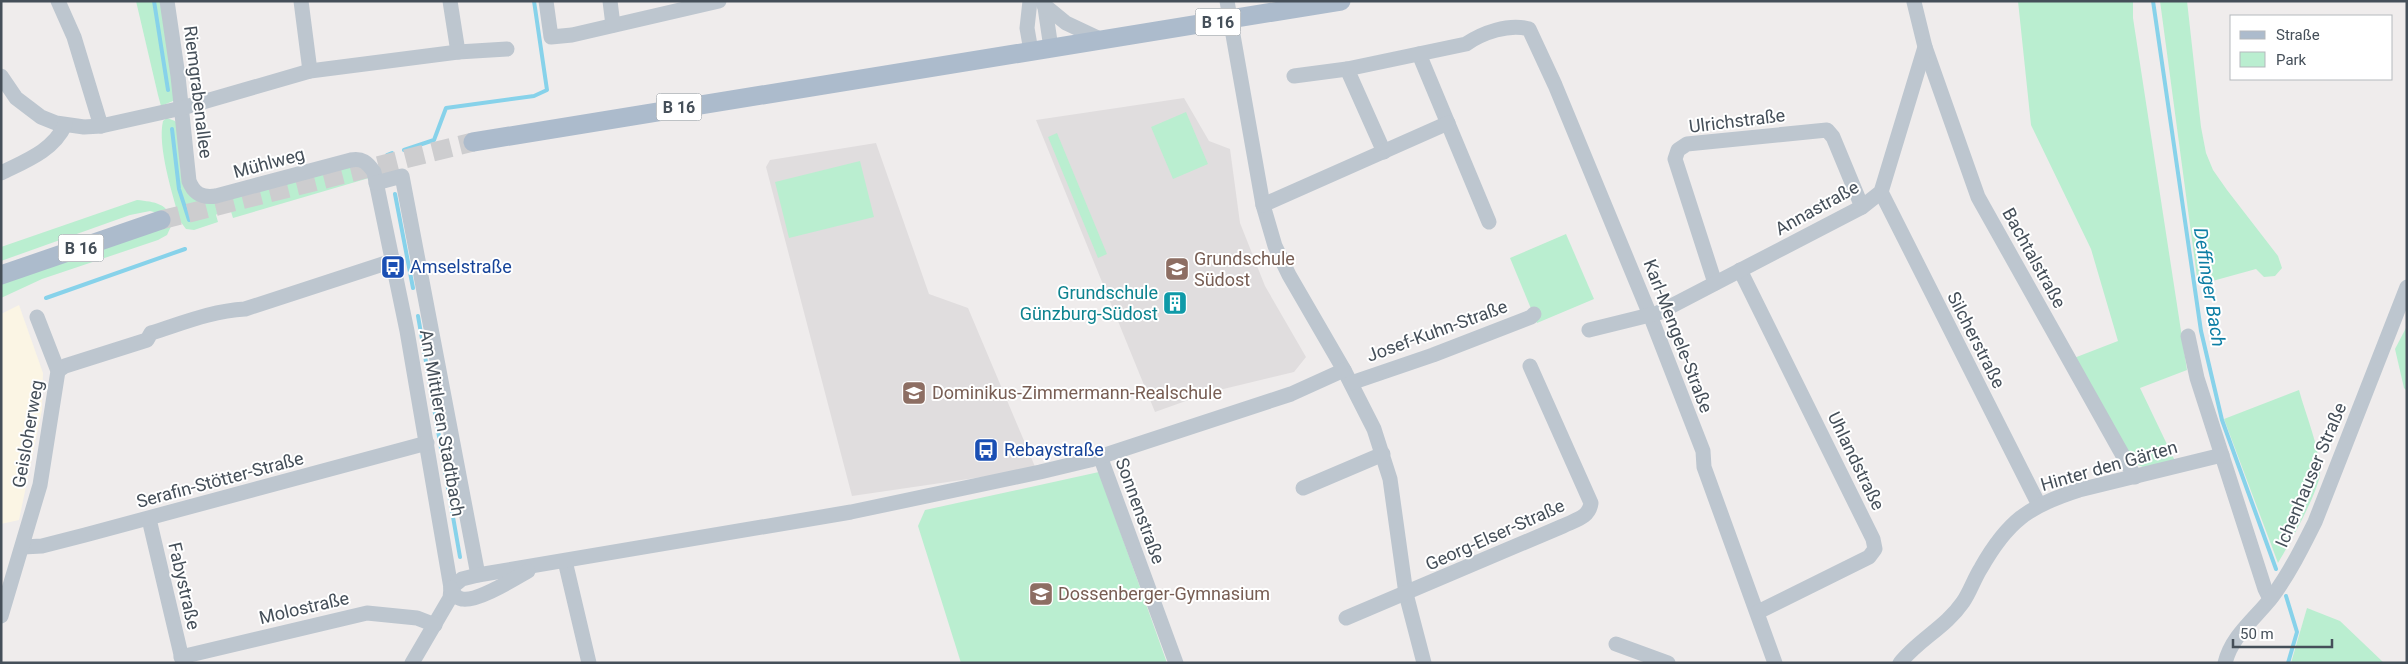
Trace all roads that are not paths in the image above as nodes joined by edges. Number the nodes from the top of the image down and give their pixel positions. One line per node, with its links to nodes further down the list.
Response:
1 (58, 1): 29 (street)
2 (167, 1): 26 (street, Riemgrabenallee)
3 (301, 1): 23 (street)
4 (450, 1): 20 (street)
5 (546, 1): 14 (street)
6 (610, 1): 14 (street)
7 (719, 1): 13 (street)
8 (1030, 1): 19 (street)
9 (1227, 1): 37 (street)
10 (1341, 1): 15 (main road, B 16)
11 (1914, 2): 17 (street)
12 (1044, 3): 15 (street); 16 (street)
13 (678, 7): 14 (street)
14 (614, 25)
15 (1100, 40): 16 (main road, B 16)
16 (1051, 48): 19 (main road, B 16)
17 (1925, 48): 36 (street, Annastraße); 58 (street, Bachtalstraße)
18 (507, 49): 20 (street)
19 (1031, 51): 30 (main road, B 16)
20 (458, 52): 23 (street)
21 (1419, 54): 22 (street); 27 (street); 47 (street, Karl-Mengele-Straße)
22 (1347, 69): 25 (street); 31 (street)
23 (310, 71): 26 (street)
24 (1, 76): 28 (street)
25 (1294, 76)
26 (182, 108): 29 (street); 35 (street, Riemgrabenallee)
27 (1448, 123): 31 (street); 40 (street)
28 (64, 125): 29 (street); 33 (street)
29 (101, 126)
30 (473, 142)
31 (1384, 152): 37 (street)
32 (360, 159): 34 (street, Am Mittleren Stadtbach); 35 (street, Mühlweg)
33 (1, 173)
34 (376, 183): 41 (street, Am Mittleren Stadtbach); 65 (street, Am Mittleren Stadtbach)
35 (192, 188)
36 (1881, 192): 38 (street, Annastraße); 60 (street, Silcherstraße)
37 (1263, 205): 53 (street)
38 (1862, 207): 42 (street, Annastraße); 44 (street, Ulrichstraße)
39 (161, 220): 43 (main road, B 16)
40 (1489, 222)
41 (392, 261): 52 (street); 54 (street, Am Mittleren Stadtbach)
42 (1740, 270): 44 (street, Annastraße); 69 (street, Uhlandstraße)
43 (1, 275)
44 (1715, 283): 47 (street, Annastraße)
45 (2407, 287): 68 (street, Ichenhauser Straße)
46 (1534, 314): 53 (street, Josef-Kuhn-Straße)
47 (1650, 315): 49 (street, Annastraße); 69 (street, Karl-Mengele-Straße)
48 (37, 317): 52 (street, Geisloherweg)
49 (1589, 330)
50 (2188, 336): 56 (street)
51 (1530, 366): 67 (street, Georg-Elser-Straße)
52 (58, 371): 62 (street, Geisloherweg)
53 (1348, 376): 55 (street); 57 (street)
54 (427, 443): 61 (street, Serafin-Stötter-Straße); 66 (street, Am Mittleren Stadtbach)
55 (1383, 454): 59 (street); 67 (street)
56 (2222, 455): 58 (street, Hinter den Gärten); 68 (street)
57 (1100, 456): 63 (street); 77 (street, Sonnenstraße)
58 (2135, 477): 60 (street, Hinter den Gärten)
59 (1303, 488)
60 (2039, 505): 81 (street, Hinter den Gärten)
61 (149, 518): 62 (street, Serafin-Stötter-Straße); 74 (street, Fabystraße)
62 (23, 547): 70 (street, Geisloherweg)
63 (566, 561): 64 (street); 76 (street)
64 (537, 565): 65 (street); 66 (street)
65 (478, 575): 66 (street)
66 (451, 588): 72 (street, Am Mittleren Stadtbach)
67 (1406, 594): 71 (street); 78 (street)
68 (2271, 597): 82 (street, Ichenhauser Straße)
69 (1758, 612): 80 (street, Karl-Mengele-Straße)
70 (1, 616)
71 (1346, 618)
72 (435, 625): 74 (street, Molostraße); 75 (street, Am Mittleren Stadtbach)
73 (1616, 644): 79 (street)
74 (182, 660)
75 (412, 663)
76 (589, 663)
77 (1176, 663)
78 (1424, 663)
79 (1668, 663)
80 (1775, 663)
81 (1900, 663)
82 (2225, 663)

